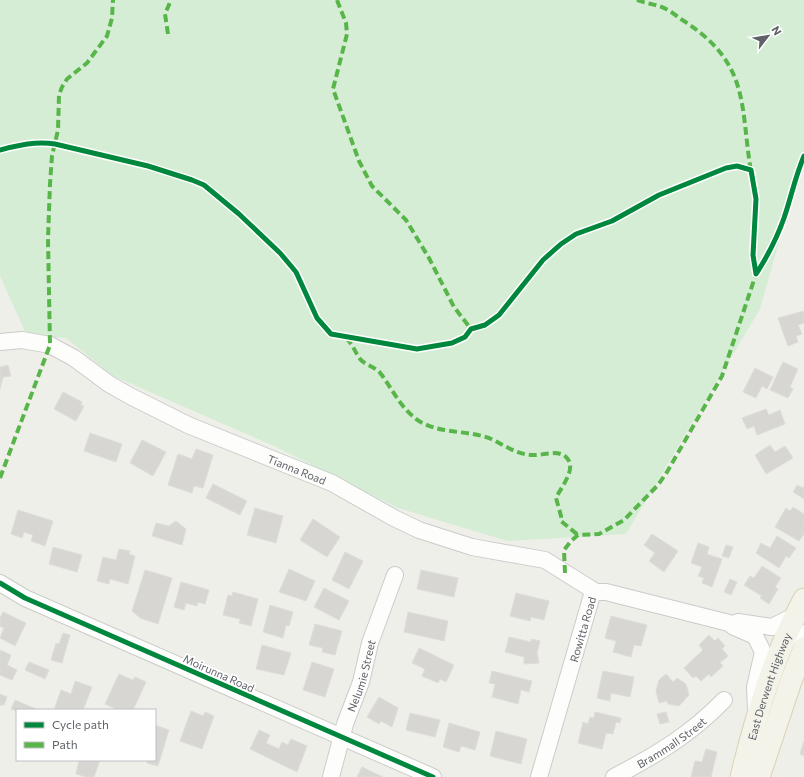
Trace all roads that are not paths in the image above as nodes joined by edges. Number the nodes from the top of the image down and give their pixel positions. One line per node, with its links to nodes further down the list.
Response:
1 (0, 342): 4 (street, Tianna Road)
2 (395, 575): 10 (street, Nelumie Street)
3 (0, 582): 10 (street, Moirunna Road)
4 (596, 592): 6 (street, Rowitta Road); 13 (street, Rowitta Road)
5 (797, 621): 6 (street, Rowitta Road); 7 (street); 9 (main road, East Derwent Highway)
6 (729, 623): 9 (street, Rowitta Road)
7 (804, 647): 16 (main road, East Derwent Highway)
8 (724, 700): 14 (street, Brammall Street)
9 (757, 716): 15 (main road, East Derwent Highway)
10 (342, 738): 11 (street, Nelumie Street); 12 (street, Moirunna Road)
11 (331, 777)
12 (433, 777)
13 (539, 777)
14 (614, 777)
15 (741, 777)
16 (759, 777)

